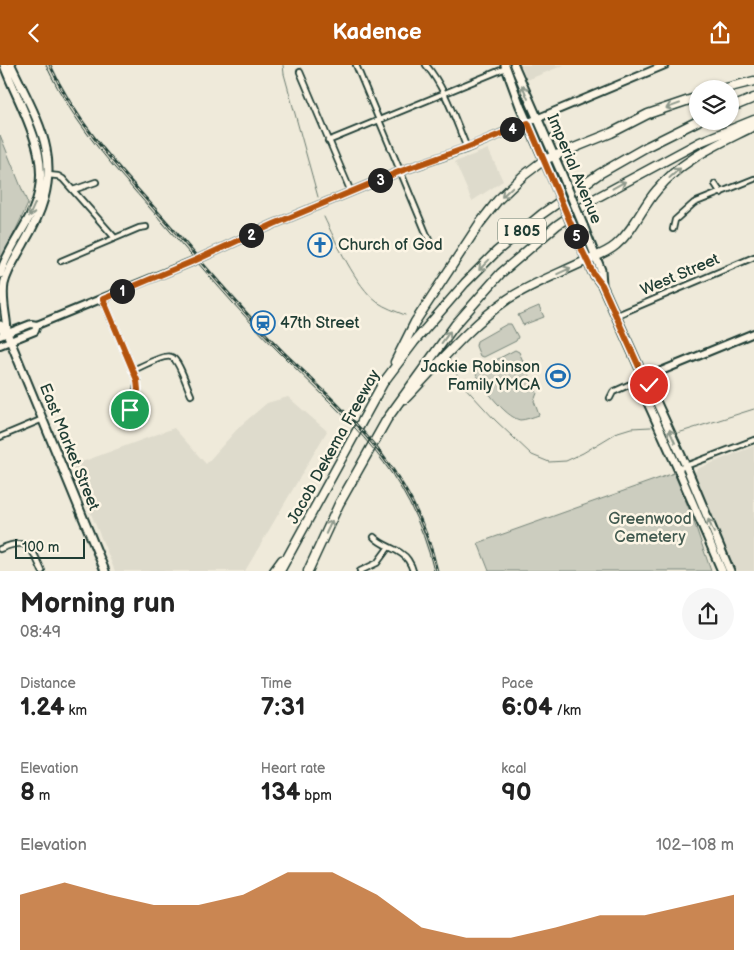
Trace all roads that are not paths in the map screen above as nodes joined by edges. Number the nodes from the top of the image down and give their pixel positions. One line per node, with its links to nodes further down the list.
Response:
1 (4, 65): 22 (main road)
2 (11, 65): 27 (main road, East Market Street)
3 (356, 65): 16 (street)
4 (426, 65): 11 (street)
5 (514, 65): 15 (main road, Imperial Avenue, one-way to 5)
6 (665, 65): 15 (main road)
7 (505, 66): 11 (street); 18 (main road, Imperial Avenue)
8 (300, 72): 21 (street)
9 (754, 81): 10 (highway)
10 (739, 85)
11 (444, 93): 16 (street); 23 (street)
12 (754, 98): 14 (highway)
13 (689, 100): 24 (highway, one-way to 24)
14 (739, 104)
15 (537, 119): 18 (main road); 24 (main road, Imperial Avenue)
16 (379, 120): 21 (street); 26 (street)
17 (754, 120): 59 (highway, Jacob Dekema Freeway / I 805, one-way to 17)
18 (528, 123): 23 (main road); 25 (main road, Imperial Avenue)
19 (689, 126): 54 (highway, Jacob Dekema Freeway / I 805, one-way to 54)
20 (754, 126): 38 (highway, one-way to 20)
21 (328, 141): 32 (street)
22 (37, 142): 27 (main road); 42 (main road, one-way to 42)
23 (466, 148): 26 (main road)
24 (555, 157): 25 (highway); 38 (main road, Imperial Avenue, bridge)
25 (544, 161): 40 (main road, Imperial Avenue, bridge); 54 (highway, one-way to 54)
26 (401, 171): 32 (main road); 37 (street)
27 (48, 175): 31 (street); 49 (main road, East Market Street)
28 (754, 179): 33 (street)
29 (96, 182): 31 (street)
30 (715, 184): 33 (street)
31 (73, 190): 36 (street)
32 (351, 192): 44 (main road)
33 (721, 193): 35 (street)
34 (146, 227): 36 (street)
35 (673, 229)
36 (115, 238): 41 (street)
37 (429, 240)
38 (596, 256): 40 (highway); 43 (main road, Imperial Avenue)
39 (754, 257): 45 (street, West Street)
40 (587, 260): 43 (main road, Imperial Avenue); 59 (highway, one-way to 40)
41 (61, 261)
42 (0, 274)
43 (602, 285): 45 (main road, Imperial Avenue)
44 (103, 299): 47 (main road); 52 (street)
45 (615, 316): 53 (main road, Imperial Avenue)
46 (0, 325): 49 (main road, East Market Street)
47 (37, 325): 49 (main road); 50 (main road)
48 (754, 333): 53 (main road)
49 (4, 334): 50 (main road, East Market Street)
50 (10, 341): 51 (main road); 57 (main road, East Market Street)
51 (0, 345)
52 (133, 370): 55 (street); 58 (street)
53 (644, 378): 56 (street); 62 (main road, Imperial Avenue, one-way to 53); 63 (main road, Imperial Avenue)
54 (383, 383): 64 (highway, Jacob Dekema Freeway / I 805)
55 (191, 395)
56 (610, 398)
57 (43, 419): 60 (street); 69 (main road, East Market Street)
58 (132, 419)
59 (387, 419): 72 (highway, Jacob Dekema Freeway / I 805, one-way to 59)
60 (0, 437)
61 (754, 440): 62 (street)
62 (686, 466): 63 (street); 76 (main road, Imperial Avenue, one-way to 62)
63 (678, 469): 75 (main road, Imperial Avenue)
64 (306, 525): 70 (highway); 71 (highway, Jacob Dekema Freeway / I 805)
65 (374, 537): 66 (street)
66 (388, 548): 73 (street); 74 (street)
67 (1, 549): 68 (street)
68 (42, 571)
69 (105, 571)
70 (274, 571)
71 (280, 571)
72 (308, 571)
73 (360, 571)
74 (413, 571)
75 (722, 571)
76 (730, 571)

